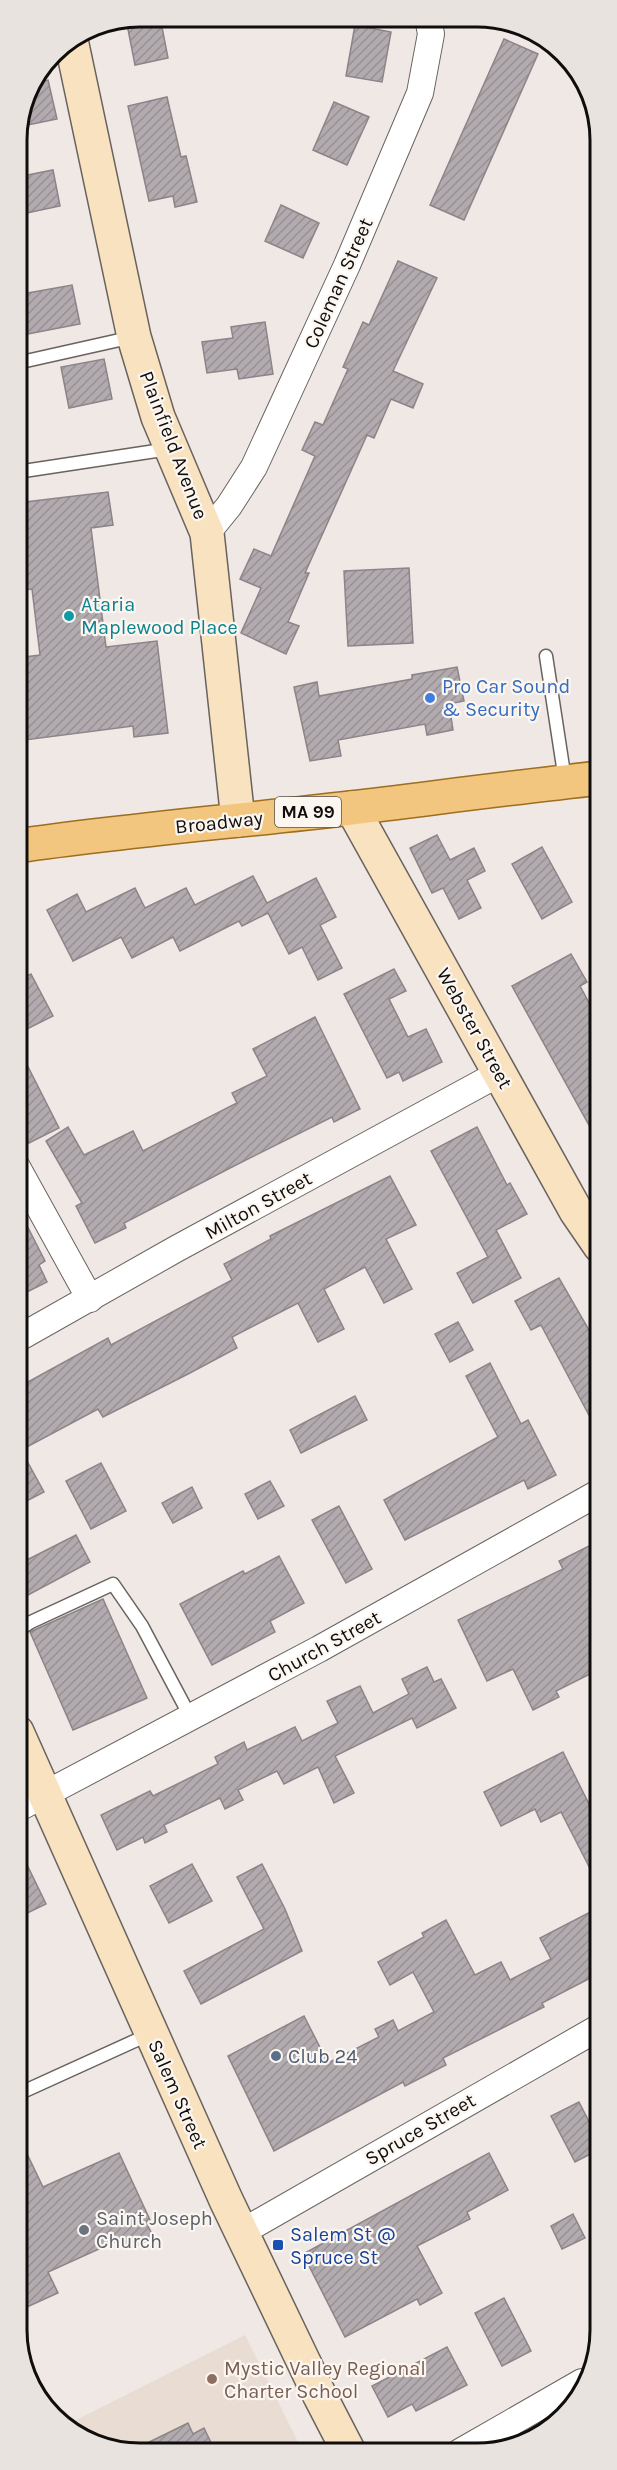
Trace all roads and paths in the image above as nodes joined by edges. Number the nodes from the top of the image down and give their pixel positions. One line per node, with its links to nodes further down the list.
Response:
1 (429, 27): 7 (street, Coleman Street)
2 (73, 49): 3 (street, Plainfield Avenue)
3 (134, 337): 4 (lane); 5 (street, Plainfield Avenue)
4 (27, 361)
5 (171, 448): 6 (lane); 7 (street, Plainfield Avenue)
6 (27, 470)
7 (207, 533): 12 (street, Plainfield Avenue)
8 (546, 656): 10 (lane)
9 (590, 779): 10 (main road, Broadway / MA 99)
10 (565, 782): 11 (main road, Broadway / MA 99)
11 (352, 808): 12 (main road, Broadway / MA 99); 14 (street, Webster Street)
12 (238, 820): 13 (main road, Broadway / MA 99)
13 (27, 845)
14 (500, 1073): 16 (street, Webster Street); 17 (street, Milton Street)
15 (27, 1185): 17 (street)
16 (590, 1231)
17 (90, 1299): 18 (street, Milton Street)
18 (27, 1334)
19 (590, 1498): 21 (street, Church Street)
20 (27, 1625): 21 (lane)
21 (191, 1718): 23 (street, Church Street)
22 (27, 1783): 23 (street, Salem Street)
23 (31, 1803): 24 (street, Salem Street)
24 (151, 2033): 26 (lane); 27 (street, Salem Street)
25 (590, 2033): 27 (street, Spruce Street)
26 (27, 2090)
27 (242, 2232): 29 (street, Salem Street)
28 (575, 2386): 30 (street)
29 (345, 2443)
30 (476, 2443)

